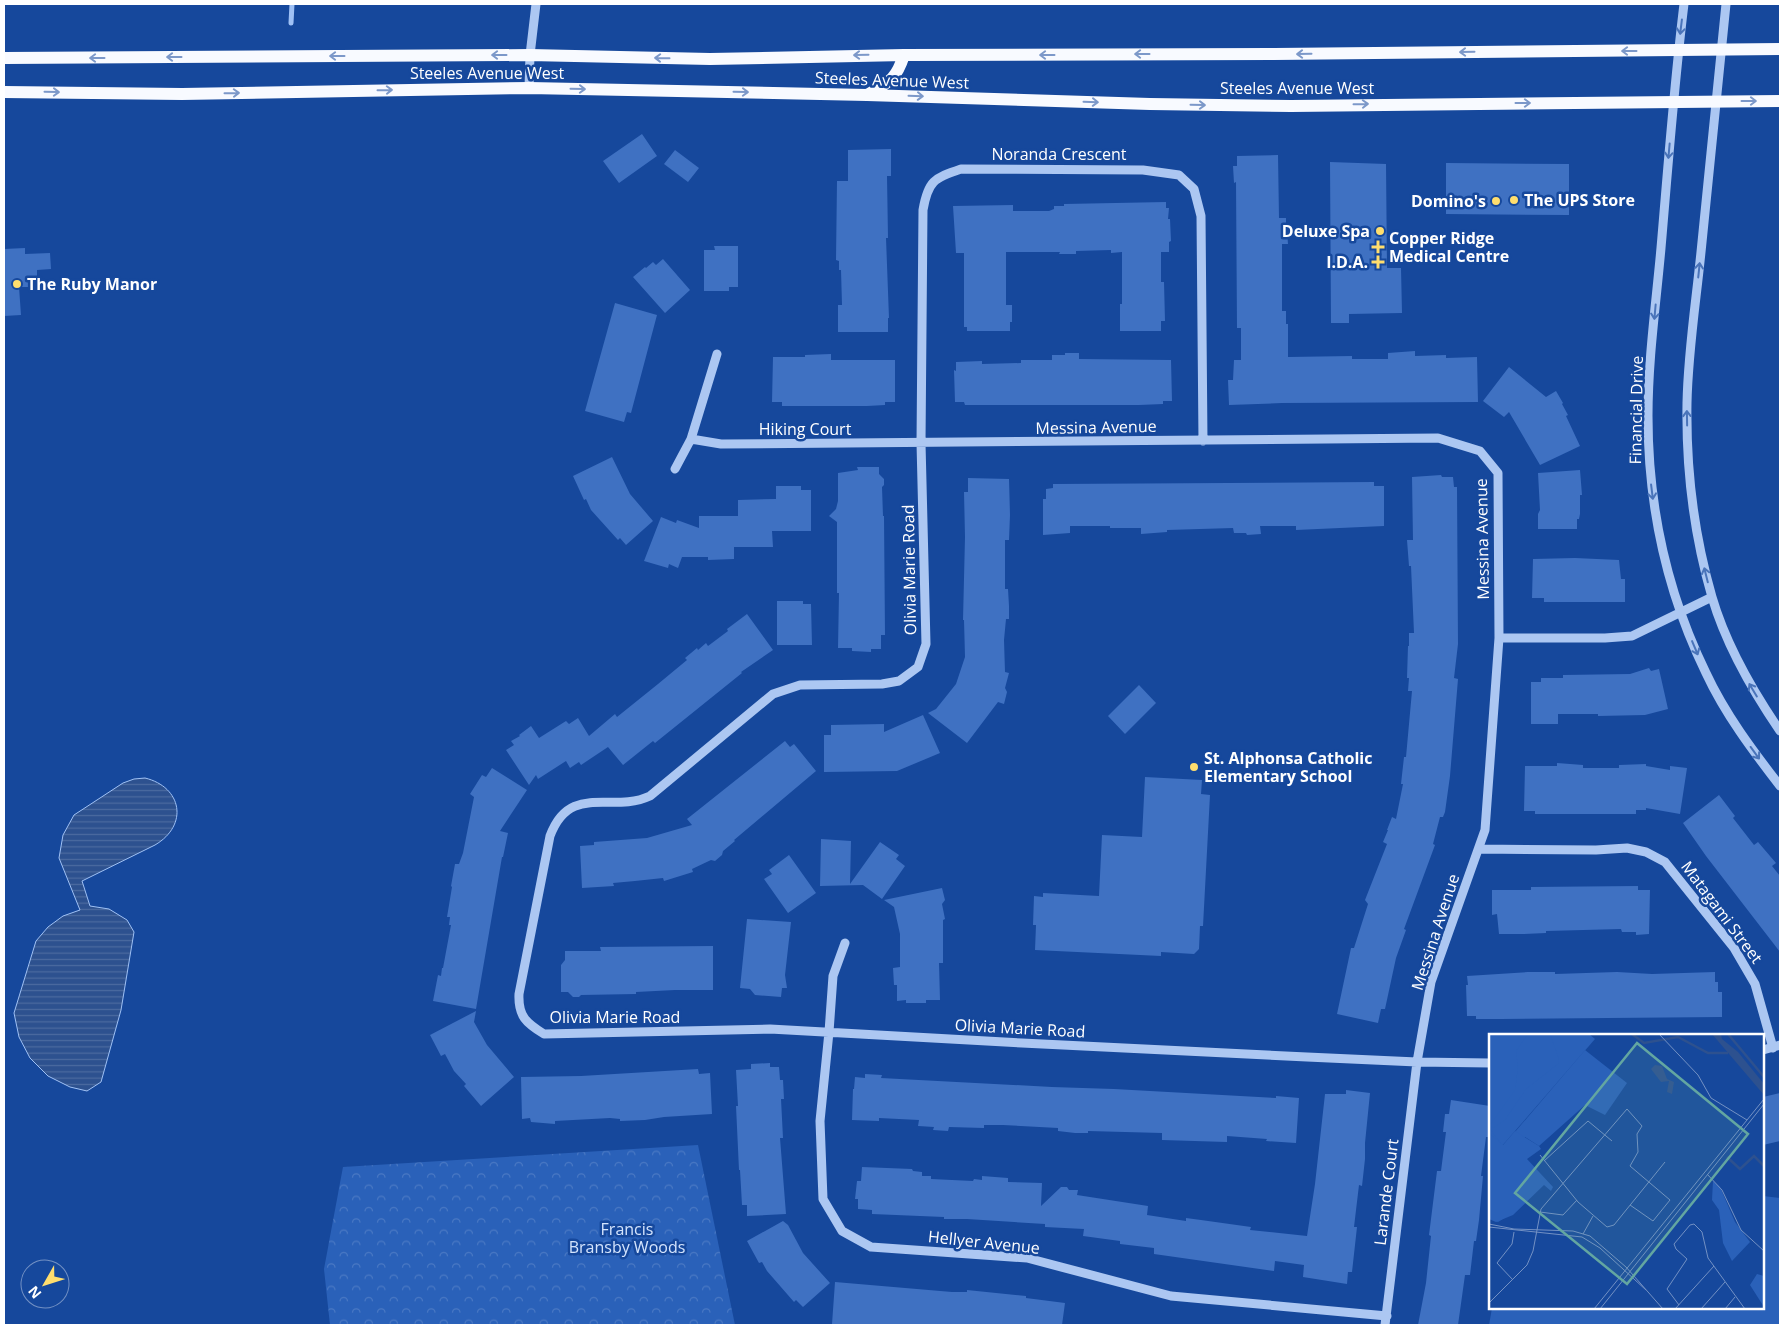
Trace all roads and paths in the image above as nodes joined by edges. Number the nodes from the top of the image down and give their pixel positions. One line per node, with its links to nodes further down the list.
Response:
1 (536, 4): 7 (street)
2 (1684, 4): 6 (street, Financial Drive, one-way to 6)
3 (1726, 4): 5 (street)
4 (1780, 49): 5 (main road, Steeles Avenue West)
5 (1722, 50): 6 (main road, Steeles Avenue West); 15 (street)
6 (1678, 51): 8 (main road, Steeles Avenue West, one-way to 8); 14 (street, Financial Drive)
7 (530, 55): 8 (main road, Steeles Avenue West, one-way to 7); 9 (main road, Steeles Avenue West, one-way to 9); 10 (street)
8 (904, 55): 12 (main road)
9 (4, 58)
10 (529, 88): 11 (main road, Steeles Avenue West, one-way to 10); 12 (main road, Steeles Avenue West, one-way to 12)
11 (4, 92)
12 (867, 95): 14 (main road, Steeles Avenue West, one-way to 14)
13 (1780, 101): 15 (main road, Steeles Avenue West, one-way to 13)
14 (1672, 102): 15 (main road, Steeles Avenue West); 22 (street, Financial Drive, one-way to 22)
15 (1717, 102): 21 (street, one-way to 15)
16 (717, 354): 17 (street)
17 (691, 439): 19 (street, Hiking Court); 20 (street)
18 (1204, 441): 19 (street, Messina Avenue); 19 (street, Noranda Crescent); 23 (street, Messina Avenue)
19 (921, 443): 28 (street, Olivia Marie Road)
20 (675, 469)
21 (1712, 597): 22 (street); 24 (street, one-way to 21)
22 (1681, 612): 23 (street); 25 (street, Financial Drive, one-way to 25)
23 (1499, 638): 26 (street, Messina Avenue)
24 (1780, 731)
25 (1780, 786)
26 (1479, 849): 29 (street, Matagami Street); 31 (street, Messina Avenue)
27 (845, 943): 28 (street, Hellyer Avenue)
28 (829, 1032): 31 (street, Olivia Marie Road); 33 (street, Hellyer Avenue)
29 (1776, 1046): 30 (street)
30 (1764, 1050)
31 (1416, 1062): 32 (street, Olivia Marie Road); 33 (street, Larande Court)
32 (1489, 1063)
33 (1386, 1321)

